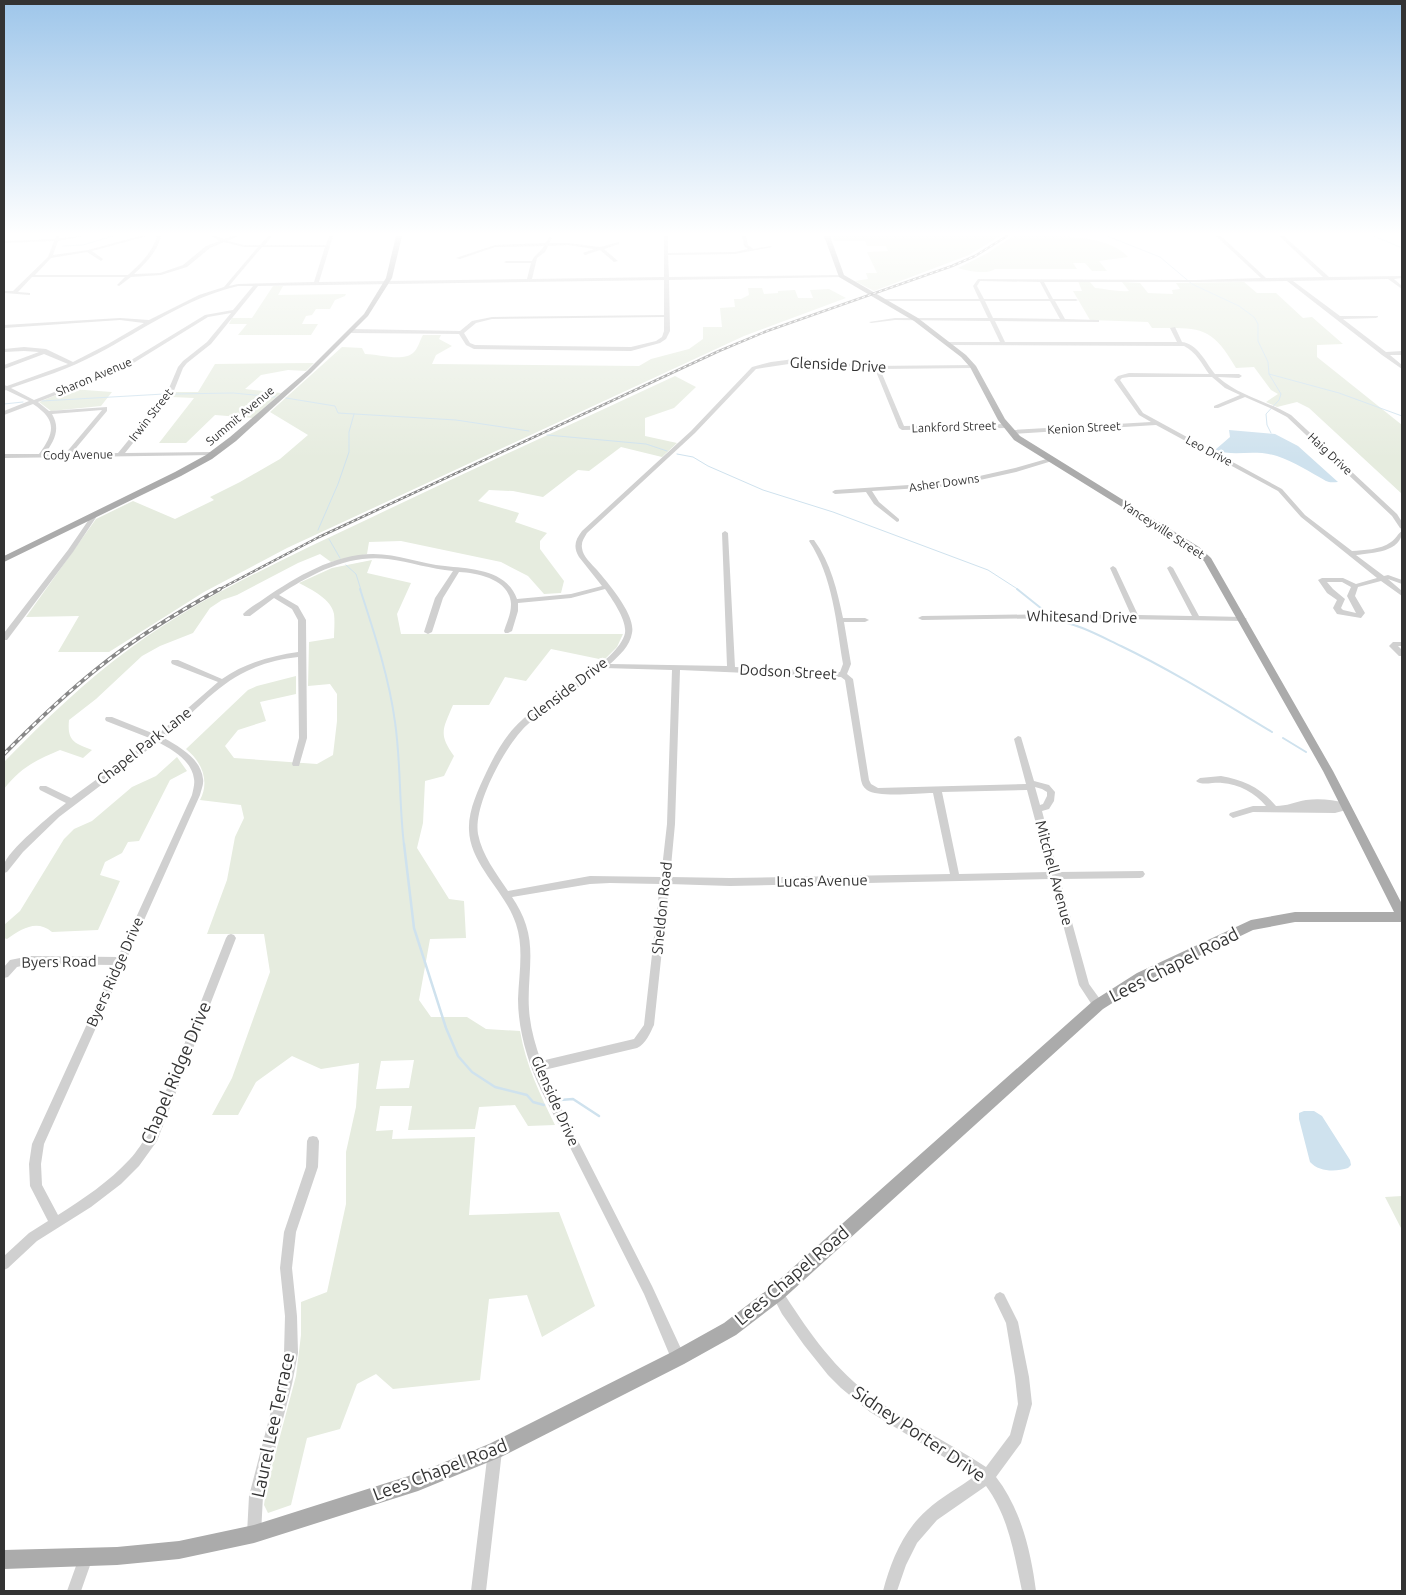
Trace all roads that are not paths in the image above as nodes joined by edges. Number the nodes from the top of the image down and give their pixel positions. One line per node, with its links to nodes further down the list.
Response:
1 (175, 310): 16 (street)
2 (368, 310): 20 (main road, Summit Avenue)
3 (666, 310): 9 (street)
4 (900, 310): 13 (main road, Yanceyville Street)
5 (987, 310): 12 (street)
6 (1057, 310): 14 (street)
7 (1328, 310): 11 (street)
8 (235, 311): 38 (street, Sharon Avenue); 49 (street, Irwin Street)
9 (666, 316): 21 (street); 21 (street)
10 (1376, 317): 11 (street)
11 (1338, 318): 28 (street)
12 (992, 320): 13 (street); 14 (street); 23 (street)
13 (916, 321): 17 (street); 22 (main road, Yanceyville Street)
14 (1063, 321): 15 (street)
15 (1097, 321)
16 (151, 322): 18 (street); 29 (street)
17 (871, 322)
18 (4, 326)
19 (1173, 328): 24 (street)
20 (352, 331): 21 (street); 46 (main road, Summit Avenue)
21 (460, 333)
22 (949, 343): 23 (street); 30 (main road, Yanceyville Street)
23 (1002, 343): 24 (street)
24 (1180, 344): 34 (street)
25 (4, 350): 26 (street)
26 (46, 351): 29 (street); 31 (street)
27 (1402, 353): 28 (street)
28 (1384, 354): 32 (street)
29 (72, 364): 36 (street)
30 (973, 366): 33 (street, Glenside Drive); 43 (main road, Yanceyville Street)
31 (4, 367)
32 (1402, 367)
33 (877, 368): 44 (street); 68 (street, Glenside Drive)
34 (1213, 376): 35 (street, Leo Drive); 37 (street); 42 (street, Leo Drive)
35 (1239, 376)
36 (4, 388): 38 (street)
37 (1246, 395): 39 (street); 56 (street, Haig Drive)
38 (34, 402): 40 (street, Sharon Avenue); 41 (street)
39 (1216, 407)
40 (4, 413)
41 (49, 413): 47 (street); 48 (street)
42 (1156, 423): 45 (street, Kenion Street); 60 (street, Leo Drive)
43 (1006, 426): 44 (street, Lankford Street); 45 (main road, Yanceyville Street)
44 (902, 428)
45 (1012, 432): 51 (main road, Yanceyville Street)
46 (213, 454): 49 (street, Cody Avenue); 54 (main road, Summit Avenue)
47 (41, 455): 48 (street, Cody Avenue); 50 (street, Cody Avenue)
48 (67, 455): 49 (street, Cody Avenue)
49 (120, 455)
50 (4, 456)
51 (1050, 460): 52 (street, Asher Downs); 78 (main road, Yanceyville Street)
52 (869, 491): 53 (street, Asher Downs); 55 (street)
53 (835, 492)
54 (94, 516): 61 (main road, Summit Avenue); 82 (street)
55 (897, 520)
56 (1402, 527)
57 (1402, 533): 60 (street)
58 (725, 534): 92 (street)
59 (812, 542): 79 (street)
60 (1352, 553): 65 (street, Leo Drive)
61 (4, 559)
62 (1113, 568): 76 (street)
63 (1170, 568): 77 (street)
64 (457, 570): 70 (street); 73 (street); 84 (street)
65 (1382, 578): 66 (street); 67 (street); 69 (street, Leo Drive)
66 (1402, 582)
67 (1355, 586): 71 (street); 72 (street)
68 (606, 588): 73 (street); 90 (street, Glenside Drive)
69 (1402, 594)
70 (274, 595): 74 (street); 87 (street)
71 (1338, 596): 72 (street); 72 (street)
72 (1351, 596)
73 (514, 601): 83 (street)
74 (247, 614)
75 (922, 618): 76 (street, Whitesand Drive)
76 (1136, 618): 77 (street, Whitesand Drive)
77 (1197, 619): 78 (street, Whitesand Drive)
78 (1243, 619): 104 (main road, Yanceyville Street)
79 (839, 620): 80 (street); 93 (street)
80 (865, 620)
81 (4, 622): 82 (street)
82 (13, 626): 85 (street)
83 (508, 631)
84 (428, 632)
85 (4, 638)
86 (1402, 644): 88 (street)
87 (303, 654): 94 (street, Chapel Park Lane); 98 (street)
88 (1402, 654)
89 (175, 662): 94 (street)
90 (603, 666): 91 (street, Dodson Street); 113 (street, Glenside Drive)
91 (676, 667): 92 (street, Dodson Street); 112 (street, Sheldon Road)
92 (730, 669): 93 (street, Dodson Street)
93 (844, 675): 102 (street, Dodson Street)
94 (224, 682): 97 (street, Chapel Park Lane)
95 (109, 719): 97 (street)
96 (1018, 739): 100 (street, Mitchell Avenue)
97 (157, 740): 103 (street, Chapel Park Lane); 116 (street, Byers Ridge Drive)
98 (296, 764)
99 (1200, 781): 106 (street)
100 (1030, 786): 102 (street, Dodson Street); 105 (street, Mitchell Avenue); 105 (street)
101 (43, 788): 103 (street)
102 (937, 790): 111 (street)
103 (72, 802): 108 (street, Chapel Park Lane)
104 (1347, 807): 106 (street); 114 (main road, Yanceyville Street)
105 (1036, 809): 110 (street, Mitchell Avenue)
106 (1273, 809): 107 (street)
107 (1233, 815)
108 (5, 866)
109 (1140, 874): 110 (street, Lucas Avenue)
110 (1054, 876): 111 (street, Lucas Avenue); 118 (street, Mitchell Avenue)
111 (955, 878): 112 (street, Lucas Avenue)
112 (666, 881): 113 (street, Lucas Avenue); 119 (street, Sheldon Road)
113 (505, 894): 119 (street, Glenside Drive)
114 (1402, 916): 118 (main road, Lees Chapel Road)
115 (231, 938): 121 (street, Chapel Ridge Drive)
116 (120, 961): 117 (street, Byers Road); 121 (street, Byers Ridge Drive)
117 (4, 974)
118 (1098, 1005): 123 (main road, Lees Chapel Road)
119 (537, 1067): 125 (street, Glenside Drive)
120 (313, 1141): 128 (street, Laurel Lee Terrace)
121 (55, 1222): 122 (street, Chapel Ridge Drive)
122 (4, 1264)
123 (777, 1293): 125 (main road, Lees Chapel Road); 127 (street, Sidney Porter Drive)
124 (1000, 1298): 127 (street)
125 (678, 1358): 126 (main road, Lees Chapel Road)
126 (495, 1451): 128 (main road, Lees Chapel Road); 132 (street)
127 (987, 1478): 133 (street); 134 (street, Sidney Porter Drive)
128 (254, 1534): 129 (main road, Lees Chapel Road)
129 (86, 1557): 130 (main road, Lees Chapel Road); 131 (street)
130 (4, 1560)
131 (74, 1591)
132 (478, 1591)
133 (890, 1591)
134 (1029, 1591)

